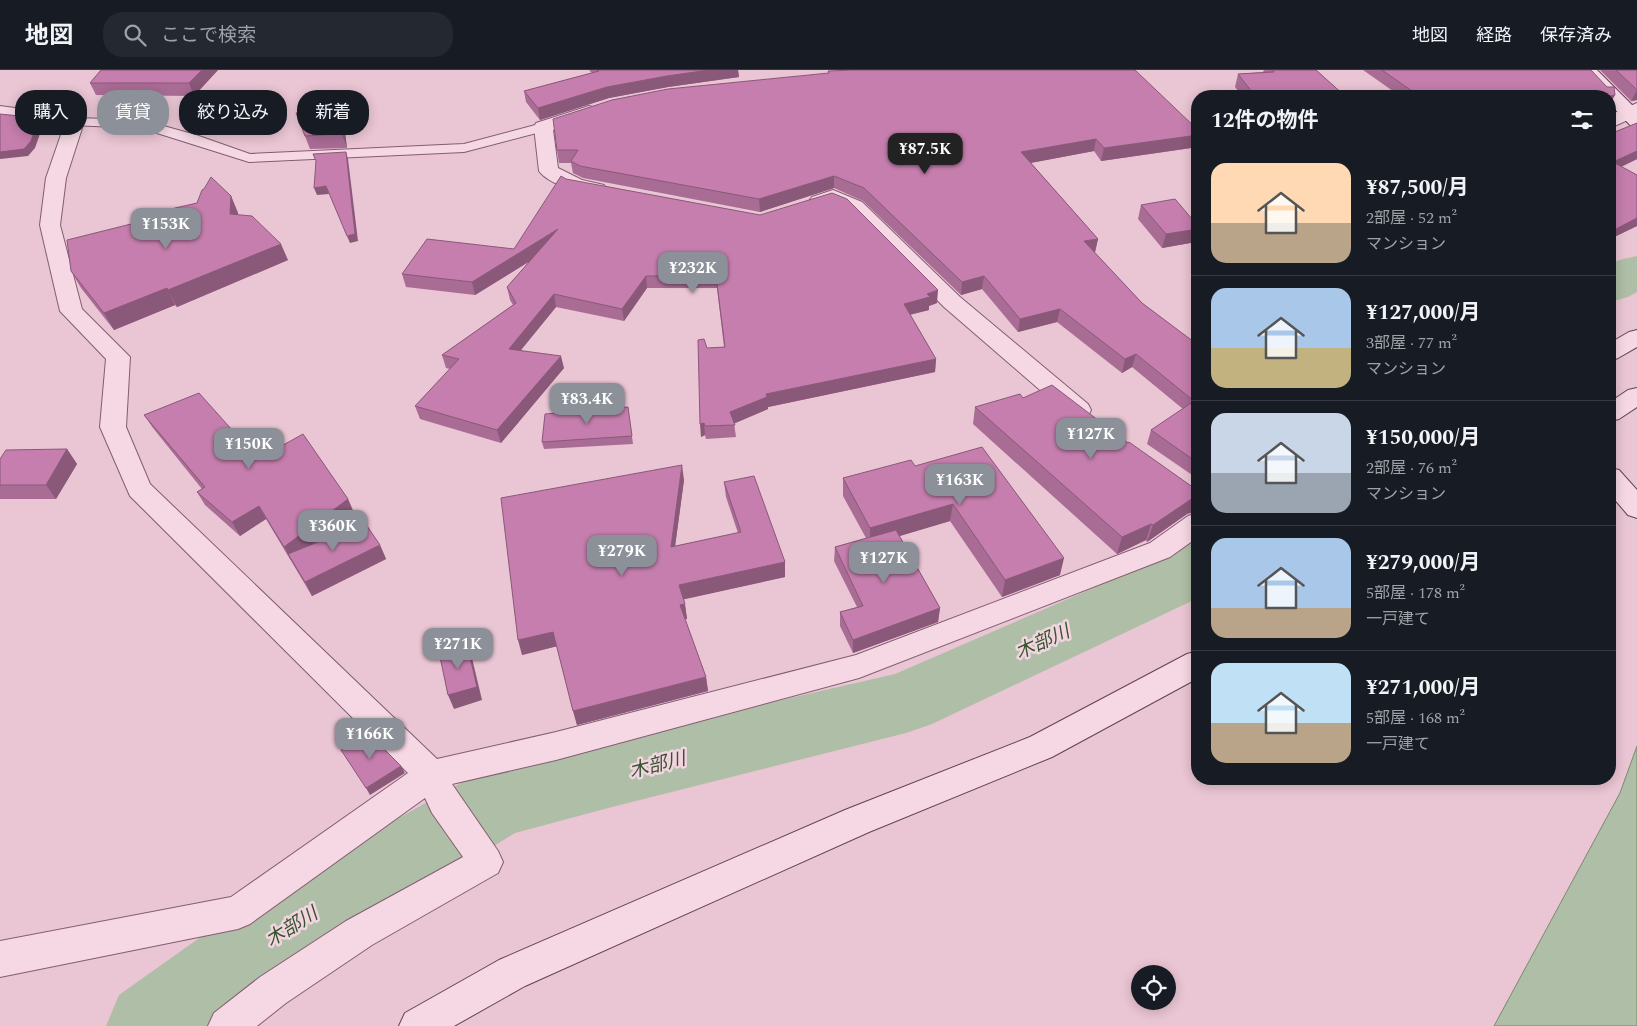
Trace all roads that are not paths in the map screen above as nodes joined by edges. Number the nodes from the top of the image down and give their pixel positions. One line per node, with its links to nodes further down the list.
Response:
1 (1587, 70): 2 (street)
2 (1608, 90)
3 (1616, 97): 7 (street)
4 (609, 106): 10 (street)
5 (0, 112): 6 (street)
6 (15, 114)
7 (1634, 114): 8 (street)
8 (1616, 120)
9 (87, 122): 10 (lane)
10 (543, 127): 12 (street)
11 (71, 135): 23 (street)
12 (615, 192)
13 (797, 208): 18 (street)
14 (1637, 337): 15 (street)
15 (1616, 349)
16 (1637, 396): 17 (street)
17 (1616, 409)
18 (1093, 420)
19 (1616, 484): 20 (street)
20 (1637, 508)
21 (1191, 528): 23 (street)
22 (1191, 667): 26 (street)
23 (438, 789): 24 (street); 25 (street)
24 (0, 959)
25 (227, 1026)
26 (418, 1026)

